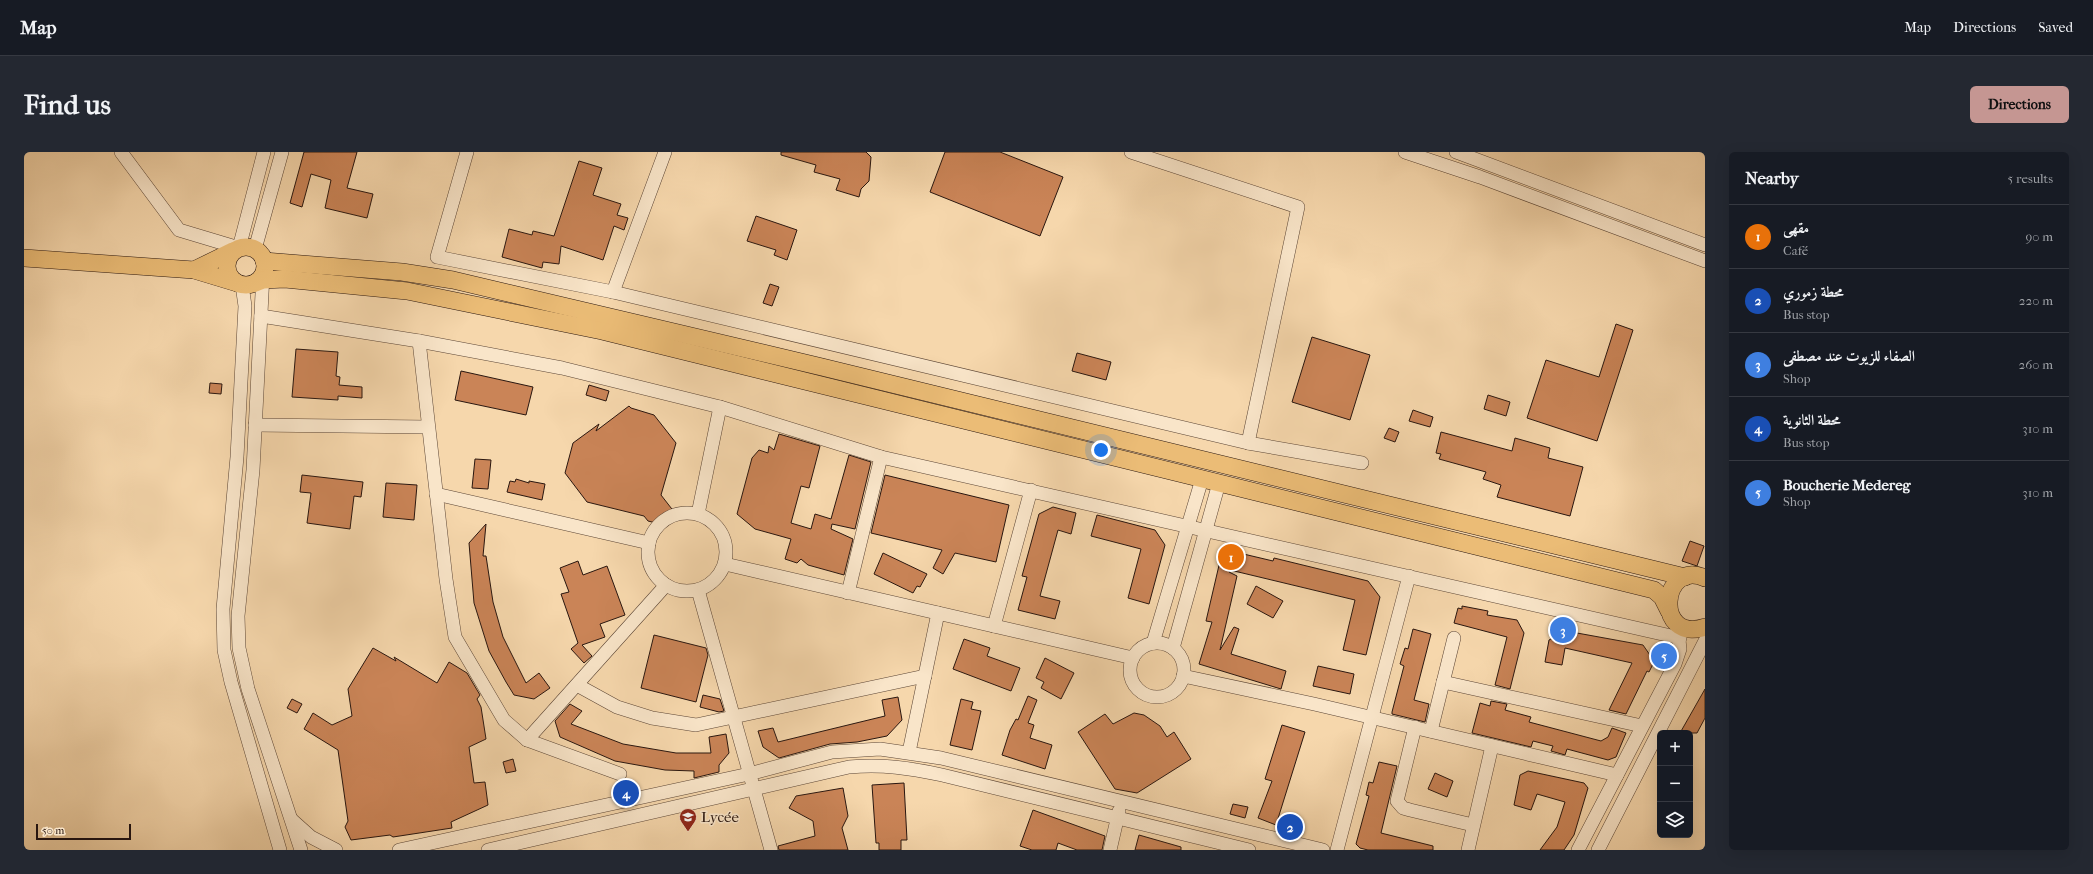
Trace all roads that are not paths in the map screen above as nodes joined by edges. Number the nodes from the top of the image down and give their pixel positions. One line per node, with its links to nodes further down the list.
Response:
1 (121, 152): 12 (street)
2 (264, 152): 12 (street)
3 (282, 152): 12 (street)
4 (466, 152): 14 (street)
5 (665, 152): 14 (street)
6 (1131, 152): 20 (street)
7 (1405, 152): 11 (street)
8 (1456, 152): 9 (street)
9 (1705, 245)
10 (24, 258): 13 (main road)
11 (1705, 262)
12 (250, 268): 13 (main road); 13 (main road); 15 (street); 23 (main road); 33 (main road); 68 (street)
13 (194, 270)
14 (613, 292): 20 (street)
15 (261, 316): 16 (street); 18 (street)
16 (419, 341): 17 (street); 19 (street)
17 (720, 406): 21 (street); 27 (street)
18 (255, 425): 19 (street); 65 (street)
19 (428, 427): 26 (street)
20 (1248, 444): 22 (street)
21 (881, 456): 25 (street); 37 (street)
22 (1362, 463)
23 (1202, 478): 24 (main road); 28 (street)
24 (1219, 483): 29 (street); 39 (main road)
25 (1031, 490): 28 (street); 40 (street)
26 (436, 494): 30 (street); 57 (street)
27 (698, 514): 30 (street); 31 (street)
28 (1188, 526): 29 (street); 45 (street)
29 (1206, 530): 32 (street); 46 (street)
30 (649, 543): 35 (street)
31 (725, 564): 36 (street); 37 (street)
32 (1408, 576): 43 (street); 53 (street)
33 (1685, 577): 34 (main road); 39 (main road)
34 (1705, 578)
35 (666, 585): 36 (street); 51 (street)
36 (698, 590): 52 (street)
37 (848, 593): 38 (street)
38 (938, 613): 40 (street); 48 (street)
39 (1672, 615): 41 (main road); 43 (street)
40 (994, 626): 47 (street)
41 (1705, 627)
42 (1454, 638): 50 (street)
43 (1680, 638): 54 (street)
44 (1705, 641): 80 (street)
45 (1153, 643): 46 (street); 47 (street)
46 (1174, 648): 49 (street)
47 (1133, 658): 49 (street)
48 (925, 676): 52 (street); 59 (street)
49 (1183, 676): 53 (street)
50 (1443, 682): 54 (street); 56 (street)
51 (577, 684): 52 (street); 57 (street)
52 (733, 717): 61 (street)
53 (1372, 717): 55 (street); 77 (street)
54 (1642, 726): 62 (street)
55 (1415, 727): 56 (street); 67 (street)
56 (1431, 731): 58 (street)
57 (527, 740): 60 (street)
58 (1492, 746): 62 (street); 67 (street)
59 (909, 752): 61 (street); 64 (street)
60 (620, 774)
61 (749, 774): 63 (street); 71 (street)
62 (1617, 775): 79 (street)
63 (753, 789): 66 (street); 72 (street); 73 (street)
64 (1121, 802): 66 (street); 76 (street)
65 (290, 818): 69 (street); 70 (street)
66 (1117, 818): 74 (street); 75 (street)
67 (1473, 825): 78 (street)
68 (280, 850)
69 (301, 850)
70 (336, 850)
71 (399, 850)
72 (488, 850)
73 (771, 850)
74 (1110, 850)
75 (1250, 850)
76 (1323, 850)
77 (1337, 850)
78 (1468, 850)
79 (1578, 850)
80 (1598, 850)

